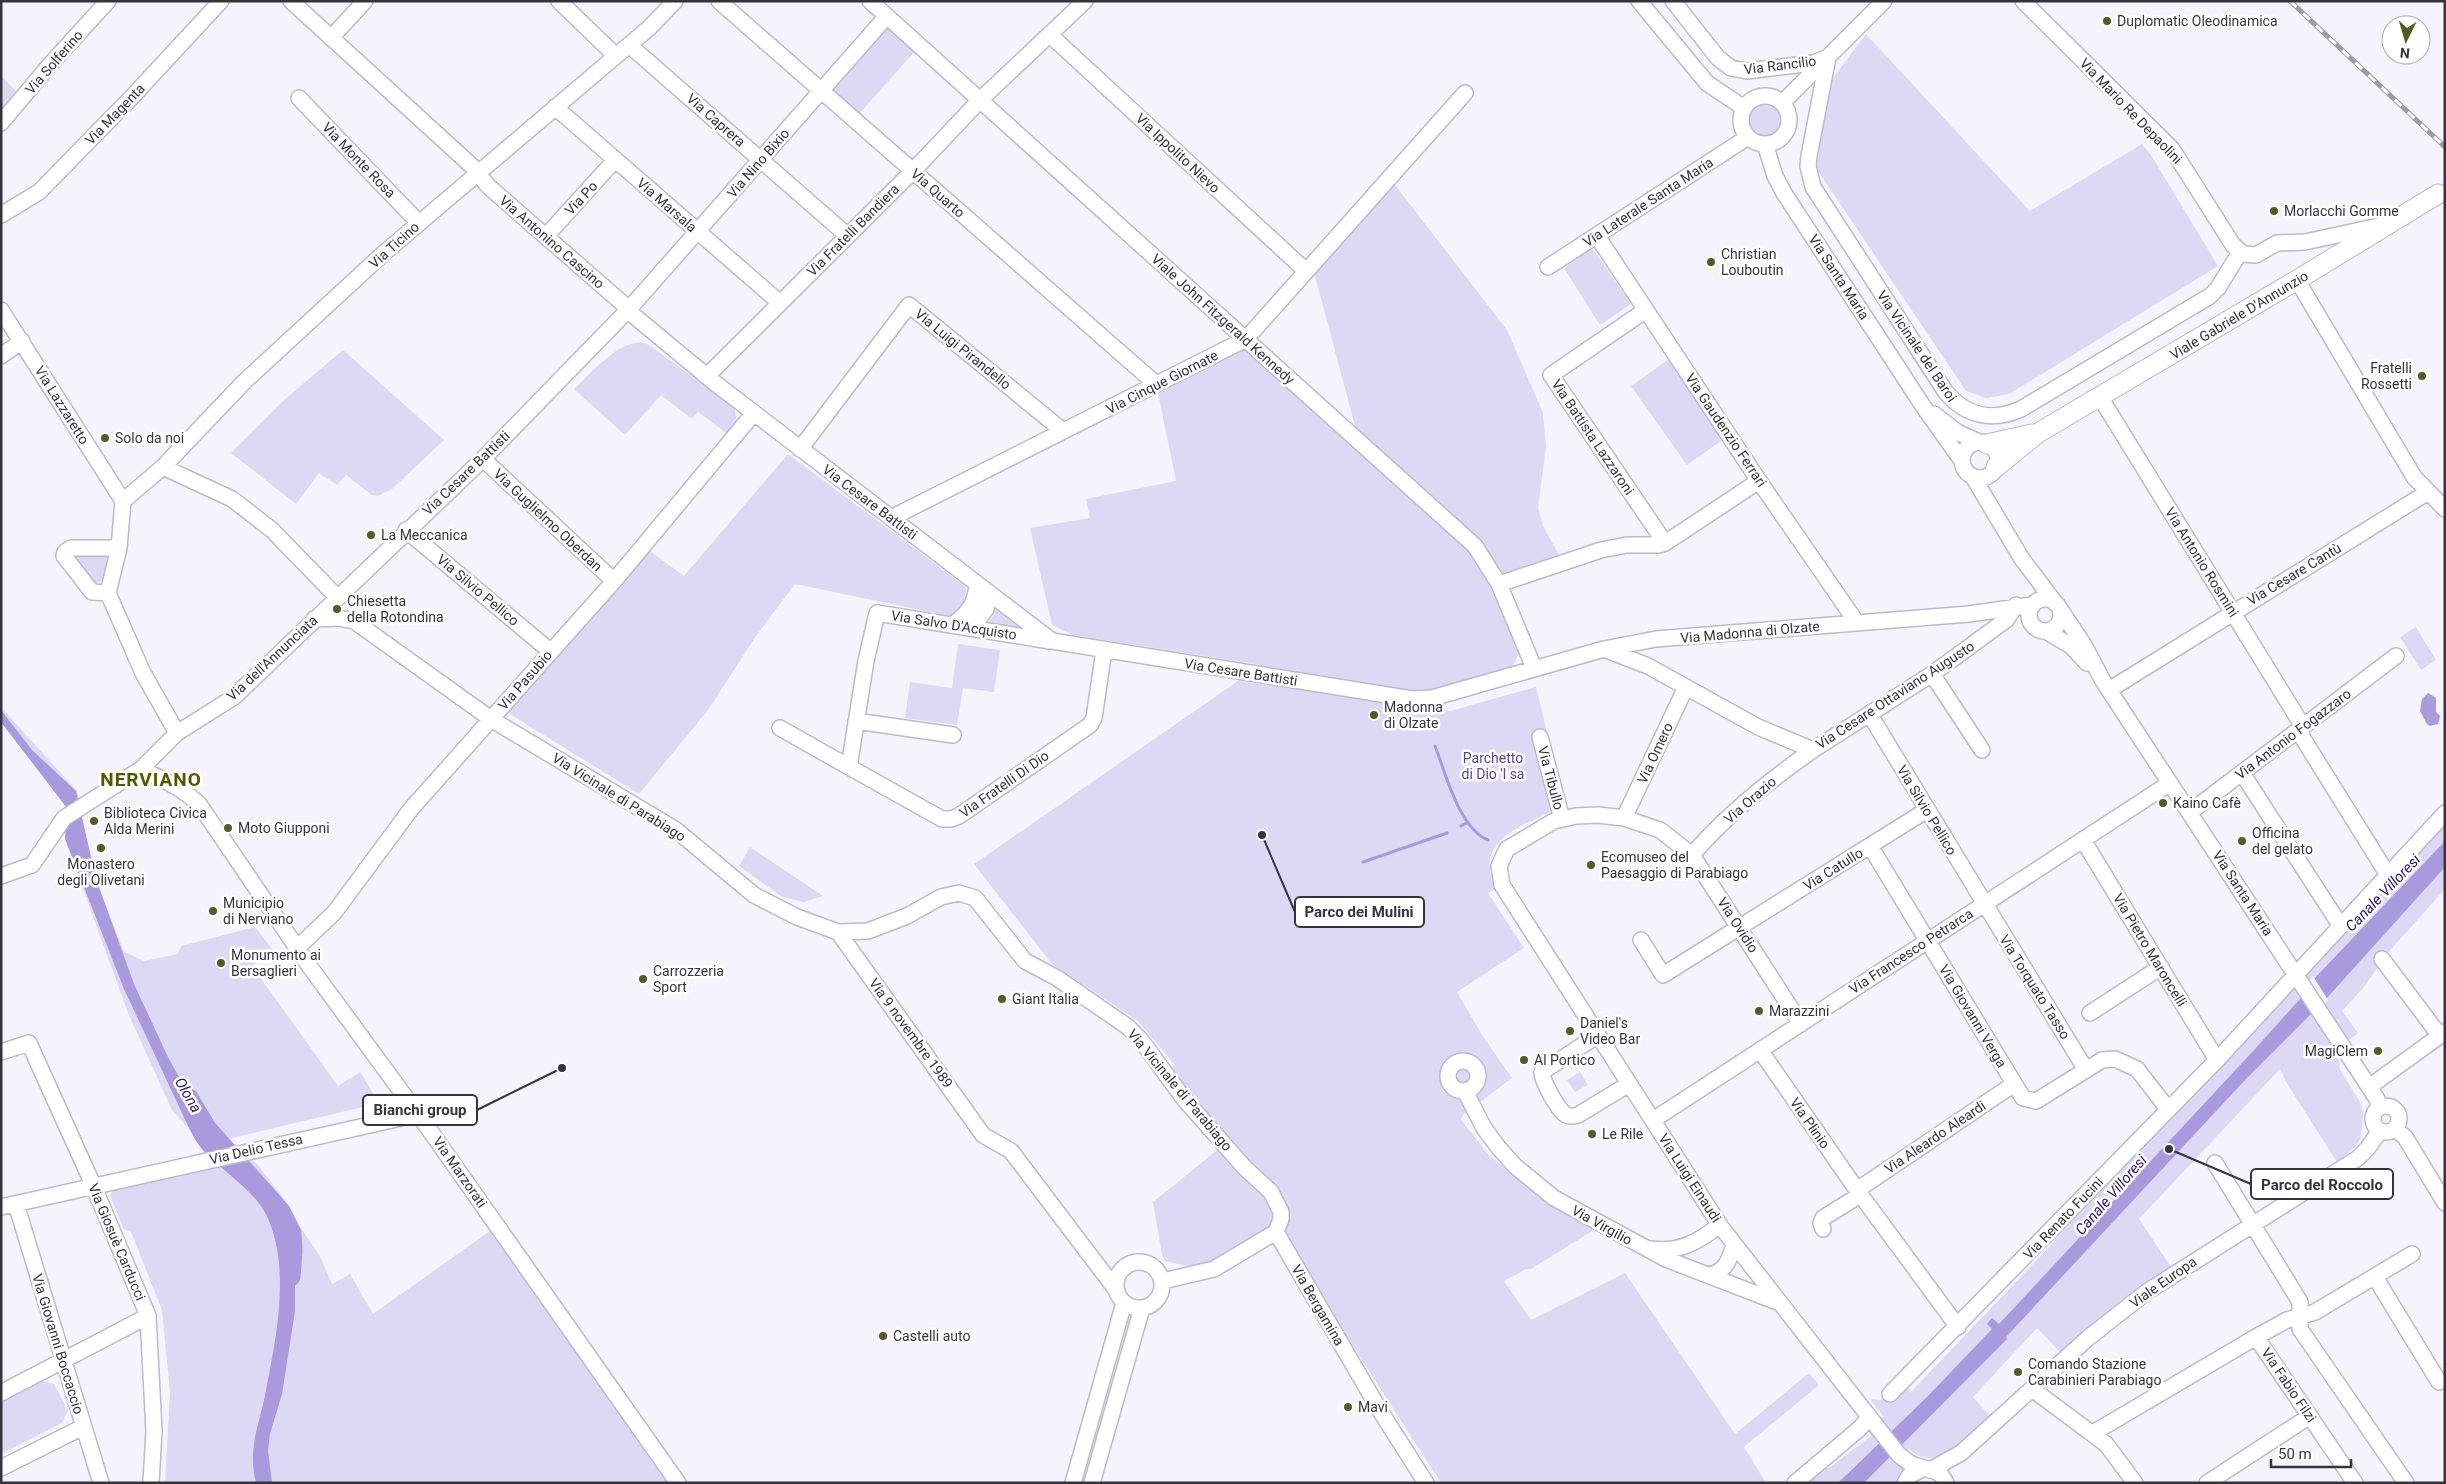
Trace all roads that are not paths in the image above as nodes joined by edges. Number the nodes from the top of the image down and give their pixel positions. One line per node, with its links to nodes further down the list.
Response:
1 (108, 1): 27 (street, Via Solferino)
2 (221, 1): 35 (street, Via Magenta)
3 (291, 1): 16 (street, Via Antonino Cascino)
4 (365, 1): 16 (street)
5 (558, 1): 18 (street)
6 (675, 1): 17 (street, Via Ticino)
7 (719, 1): 20 (street, Via Quarto)
8 (870, 1): 14 (street, Viale John Fitzgerald Kennedy)
9 (1085, 1): 15 (street, Via Fratelli Bandiera)
10 (1639, 1): 26 (street)
11 (1673, 1): 19 (street, Via Rancilio)
12 (1884, 1): 19 (street)
13 (2023, 1): 42 (street, Via Mario Re Depaolini)
14 (887, 16): 20 (street, Via Nino Bixio); 23 (street, Viale John Fitzgerald Kennedy)
15 (1050, 35): 23 (street, Via Fratelli Bandiera); 44 (street, Via Ippolito Nievo)
16 (331, 38): 33 (street, Via Antonino Cascino)
17 (629, 45): 18 (street, Via Ticino); 31 (street, Via Caprera)
18 (616, 56): 25 (street, Via Ticino)
19 (1828, 57): 24 (street); 42 (street, Via Vicinale del Baroi)
20 (822, 91): 31 (street, Via Nino Bixio); 32 (street, Via Quarto)
21 (1465, 93): 44 (street, Via Cinque Giornate)
22 (299, 98): 36 (street, Via Monte Rosa)
23 (980, 100): 32 (street, Via Fratelli Bandiera); 50 (street, Viale John Fitzgerald Kennedy)
24 (1782, 103): 26 (street); 29 (street)
25 (555, 107): 30 (street, Via Marsala); 33 (street, Via Ticino)
26 (1744, 108): 28 (street)
27 (1, 123)
28 (1748, 137): 29 (street); 41 (street, Via Laterale Santa Maria)
29 (1765, 144): 56 (street, Via Santa Maria)
30 (615, 160): 38 (street, Via Marsala); 39 (street, Via Po)
31 (761, 160): 38 (street, Via Nino Bixio); 40 (street, Via Caprera)
32 (913, 171): 40 (street, Via Fratelli Bandiera); 54 (street, Via Quarto)
33 (477, 172): 36 (street, Via Ticino); 39 (street, Via Antonino Cascino)
34 (2438, 194): 37 (main road, Viale Gabriele D'Annunzio)
35 (1, 215)
36 (419, 223): 64 (street, Via Ticino)
37 (2389, 224): 42 (street); 45 (main road, Viale Gabriele D'Annunzio)
38 (698, 232): 46 (street, Via Marsala); 47 (street, Via Nino Bixio)
39 (546, 236): 47 (street, Via Antonino Cascino)
40 (848, 236): 46 (street, Via Fratelli Bandiera)
41 (1597, 236): 43 (street, Via Laterale Santa Maria); 49 (street, Via Gaudenzio Ferrari)
42 (2240, 252)
43 (1548, 267)
44 (1306, 271): 50 (street, Via Cinque Giornate)
45 (2297, 280): 55 (main road, Viale Gabriele D'Annunzio); 68 (street)
46 (780, 303): 53 (street, Via Fratelli Bandiera)
47 (629, 309): 53 (street, Via Cesare Battisti); 62 (street, Via Cesare Battisti)
48 (1, 310): 51 (street, Via Lazzaretto)
49 (1646, 310): 67 (street, Via Gaudenzio Ferrari); 74 (street, Via Battista Lazzaroni)
50 (1246, 340): 54 (street, Via Cinque Giornate); 78 (street, Viale John Fitzgerald Kennedy)
51 (22, 341): 52 (street); 69 (street, Via Lazzaretto)
52 (1, 356)
53 (707, 376): 57 (street, Via Cesare Battisti)
54 (1156, 384): 58 (street, Via Cinque Giornate)
55 (2100, 397): 59 (main road, Viale Gabriele D'Annunzio); 85 (street, Via Antonio Rosmini)
56 (1923, 406): 60 (street, Via Santa Maria); 63 (street, Via Santa Maria)
57 (754, 413): 61 (street, Via Cesare Battisti); 77 (street, Via Pasubio)
58 (1063, 431): 61 (street, Via Luigi Pirandello); 72 (street, Via Cinque Giornate)
59 (2038, 433): 60 (main road, Viale Gabriele D'Annunzio); 65 (main road, Viale Gabriele D'Annunzio)
60 (1983, 443): 63 (street); 65 (street, Via Santa Maria)
61 (800, 449): 72 (street, Via Cesare Battisti)
62 (483, 459): 73 (street, Via Cesare Battisti); 77 (street, Via Guglielmo Oberdan)
63 (1962, 461): 66 (street, Via Santa Maria)
64 (163, 467): 69 (street, Via Ticino); 81 (street)
65 (1993, 471): 66 (street); 71 (street, Via Santa Maria)
66 (1973, 477): 71 (street, Via Santa Maria)
67 (1759, 481): 74 (street); 89 (street, Via Gaudenzio Ferrari)
68 (2428, 492): 70 (street); 85 (street, Via Cesare Cantù)
69 (123, 501): 75 (street)
70 (2445, 509)
71 (1993, 512): 76 (street, Via Santa Maria)
72 (891, 518): 79 (street, Via Cesare Battisti)
73 (406, 530): 81 (street, Via Cesare Battisti); 96 (street, Via Silvio Pellico)
74 (1665, 543): 78 (street)
75 (119, 548): 80 (street); 80 (street)
76 (2022, 559): 82 (street, Via Santa Maria); 84 (street, Via Santa Maria)
77 (614, 581): 96 (street, Via Pasubio)
78 (1499, 584): 98 (street, Viale John Fitzgerald Kennedy)
79 (983, 588): 90 (street); 91 (street); 93 (street, Via Cesare Battisti)
80 (108, 593): 107 (street)
81 (337, 597): 87 (street, Via dell'Annunciata)
82 (2034, 603): 83 (street, Via Madonna di Olzate); 84 (street); 92 (street, Via Santa Maria)
83 (2016, 605): 86 (street, Via Madonna di Olzate); 88 (street, Via Cesare Ottaviano Augusto)
84 (2058, 606): 92 (street); 100 (street, Via Santa Maria)
85 (2233, 611): 100 (street, Via Cesare Cantù); 106 (street, Via Antonio Rosmini)
86 (1969, 614): 88 (street, Via Madonna di Olzate); 89 (street, Via Madonna di Olzate)
87 (314, 619): 103 (street, Via Vicinale di Parabiago); 107 (street, Via dell'Annunciata)
88 (2006, 620): 92 (street, Via Madonna di Olzate); 99 (street, Via Cesare Ottaviano Augusto)
89 (1857, 623): 94 (street, Via Madonna di Olzate)
90 (952, 625): 91 (street, Via Salvo D'Acquisto); 104 (street, Via Salvo D'Acquisto)
91 (972, 628): 93 (street, Via Salvo D'Acquisto)
92 (2040, 629): 100 (street, Via Santa Maria)
93 (1052, 641): 95 (street, Via Cesare Battisti)
94 (1604, 649): 98 (street, Via Madonna di Olzate); 101 (street, Via Cesare Ottaviano Augusto)
95 (1104, 650): 98 (street, Via Cesare Battisti); 112 (street, Via Fratelli Di Dio)
96 (550, 651): 103 (street, Via Pasubio)
97 (2396, 656): 106 (street, Via Antonio Fogazzaro)
98 (1534, 668)
99 (1932, 674): 102 (street, Via Cesare Ottaviano Augusto); 111 (street)
100 (2106, 685): 115 (street, Via Santa Maria)
101 (1686, 687): 110 (street, Via Cesare Ottaviano Augusto); 119 (street, Via Omero)
102 (1870, 715): 110 (street, Via Cesare Ottaviano Augusto); 116 (street, Via Silvio Pellico)
103 (491, 719): 130 (street, Via Vicinale di Parabiago); 133 (street, Via Pasubio)
104 (856, 722): 108 (street); 112 (street, Via Salvo D'Acquisto)
105 (780, 728): 112 (street)
106 (2301, 728): 114 (street, Via Antonio Fogazzaro); 124 (street, Via Antonio Rosmini)
107 (177, 733): 113 (street, Via dell'Annunciata)
108 (952, 735)
109 (1540, 737): 120 (street, Via Tibullo)
110 (1813, 750): 123 (street, Via Orazio)
111 (1982, 750)
112 (849, 767)
113 (141, 768): 125 (street, Via dell'Annunciata); 133 (street, Via Marzorati)
114 (2242, 773): 117 (street, Via Antonio Fogazzaro); 128 (street)
115 (2170, 783): 117 (street, Via Santa Maria); 121 (street, Via Francesco Petrarca)
116 (1927, 810): 122 (street, Via Catullo); 127 (street, Via Silvio Pellico)
117 (2190, 812): 136 (street, Via Santa Maria)
118 (2445, 813): 124 (street, Via Renato Fucini)
119 (1624, 818): 120 (street, Via Ovidio); 123 (street, Via Ovidio)
120 (1562, 819): 126 (street, Via Ovidio)
121 (2083, 840): 127 (street, Via Francesco Petrarca); 135 (street, Via Pietro Maroncelli)
122 (1870, 846): 129 (street, Via Catullo); 132 (street, Via Giovanni Verga)
123 (1692, 855): 129 (street, Via Ovidio)
124 (2388, 874): 128 (street, Via Renato Fucini)
125 (1, 876)
126 (1502, 885): 140 (street, Via Luigi Einaudi)
127 (1984, 904): 132 (street, Via Francesco Petrarca); 144 (street, Via Torquato Tasso)
128 (2340, 925): 136 (street, Via Renato Fucini)
129 (1740, 928): 131 (street, Via Catullo); 138 (street, Via Ovidio)
130 (838, 932): 162 (street, Via Vicinale di Parabiago); 170 (street, Via 9 novembre 1989)
131 (1641, 940)
132 (1928, 941): 138 (street, Via Francesco Petrarca); 146 (street, Via Giovanni Verga)
133 (297, 948): 151 (street, Via Marzorati)
134 (2382, 959): 139 (street)
135 (2161, 968): 137 (street); 143 (street, Via Pietro Maroncelli)
136 (2298, 978): 143 (street, Via Renato Fucini); 147 (street, Via Santa Maria)
137 (2090, 1013)
138 (1801, 1024): 141 (street, Via Francesco Petrarca)
139 (2442, 1034): 147 (street)
140 (1598, 1035): 145 (street, Via Luigi Einaudi); 145 (street)
141 (1760, 1050): 152 (street, Via Francesco Petrarca); 156 (street, Via Plinio)
142 (1, 1052): 155 (street, Via Giosuè Carducci)
143 (2217, 1060): 150 (street, Via Renato Fucini)
144 (2086, 1070): 146 (street); 150 (street)
145 (1629, 1084): 152 (street, Via Luigi Einaudi)
146 (2014, 1084): 156 (street, Via Aleardo Aleardi)
147 (2369, 1087): 149 (street, Via Santa Maria)
148 (1465, 1091): 165 (street, Via Virgilio)
149 (2379, 1107): 153 (street); 153 (street)
150 (2168, 1109): 175 (street, Via Renato Fucini)
151 (418, 1114): 155 (street, Via Delio Tessa); 192 (street, Via Marzorati)
152 (1652, 1120): 160 (street, Via Luigi Einaudi)
153 (2387, 1130): 157 (street); 159 (street, Viale Europa)
154 (2215, 1163): 159 (street)
155 (94, 1187): 158 (street, Via Delio Tessa); 173 (street, Via Giosuè Carducci)
156 (1859, 1193): 161 (street); 175 (street, Via Plinio)
157 (2445, 1203)
158 (8, 1206): 177 (street, Via Giovanni Boccaccio)
159 (2252, 1223): 174 (street); 179 (street, Viale Europa)
160 (1720, 1225): 163 (street); 164 (street, Via Luigi Einaudi)
161 (1823, 1228)
162 (1276, 1232): 169 (street); 195 (street, Via Bergamina)
163 (1700, 1240): 165 (street); 167 (street)
164 (1734, 1244): 167 (street); 171 (street, Via Luigi Einaudi)
165 (1644, 1248): 167 (street, Via Virgilio)
166 (2412, 1254): 168 (street)
167 (1702, 1273): 171 (street, Via Virgilio)
168 (2374, 1277): 174 (street); 178 (street)
169 (1163, 1281): 170 (street); 172 (street)
170 (1121, 1297): 172 (street); 193 (street)
171 (1781, 1303): 183 (street, Via Luigi Einaudi)
172 (1142, 1308): 194 (street)
173 (148, 1316): 177 (street); 191 (street, Via Giosuè Carducci)
174 (2300, 1318): 176 (street); 202 (street)
175 (1958, 1327): 181 (street, Via Renato Fucini)
176 (2256, 1337): 182 (street, Via Fabio Filzi); 185 (street)
177 (62, 1361): 180 (street); 184 (street, Via Giovanni Boccaccio)
178 (2439, 1382)
179 (2032, 1389): 185 (street); 186 (street, Viale Europa)
180 (1, 1393)
181 (1890, 1394)
182 (2310, 1416): 200 (street); 201 (street, Via Fabio Filzi)
183 (1872, 1422): 187 (street, Via Luigi Einaudi); 196 (street)
184 (83, 1426): 188 (street); 190 (street, Via Giovanni Boccaccio)
185 (2093, 1433): 199 (street)
186 (1961, 1453): 189 (street, Viale Europa); 198 (street, Viale Europa)
187 (1899, 1455): 189 (street, Via Luigi Einaudi); 197 (street, Via Luigi Einaudi)
188 (1, 1468)
189 (1928, 1468): 197 (street, Viale Europa); 198 (street, Viale Europa)
190 (101, 1483)
191 (151, 1483)
192 (678, 1483)
193 (1073, 1483)
194 (1092, 1483)
195 (1426, 1483)
196 (1795, 1483)
197 (1905, 1483)
198 (1948, 1483)
199 (2135, 1483)
200 (2207, 1483)
201 (2354, 1483)
202 (2406, 1483)

